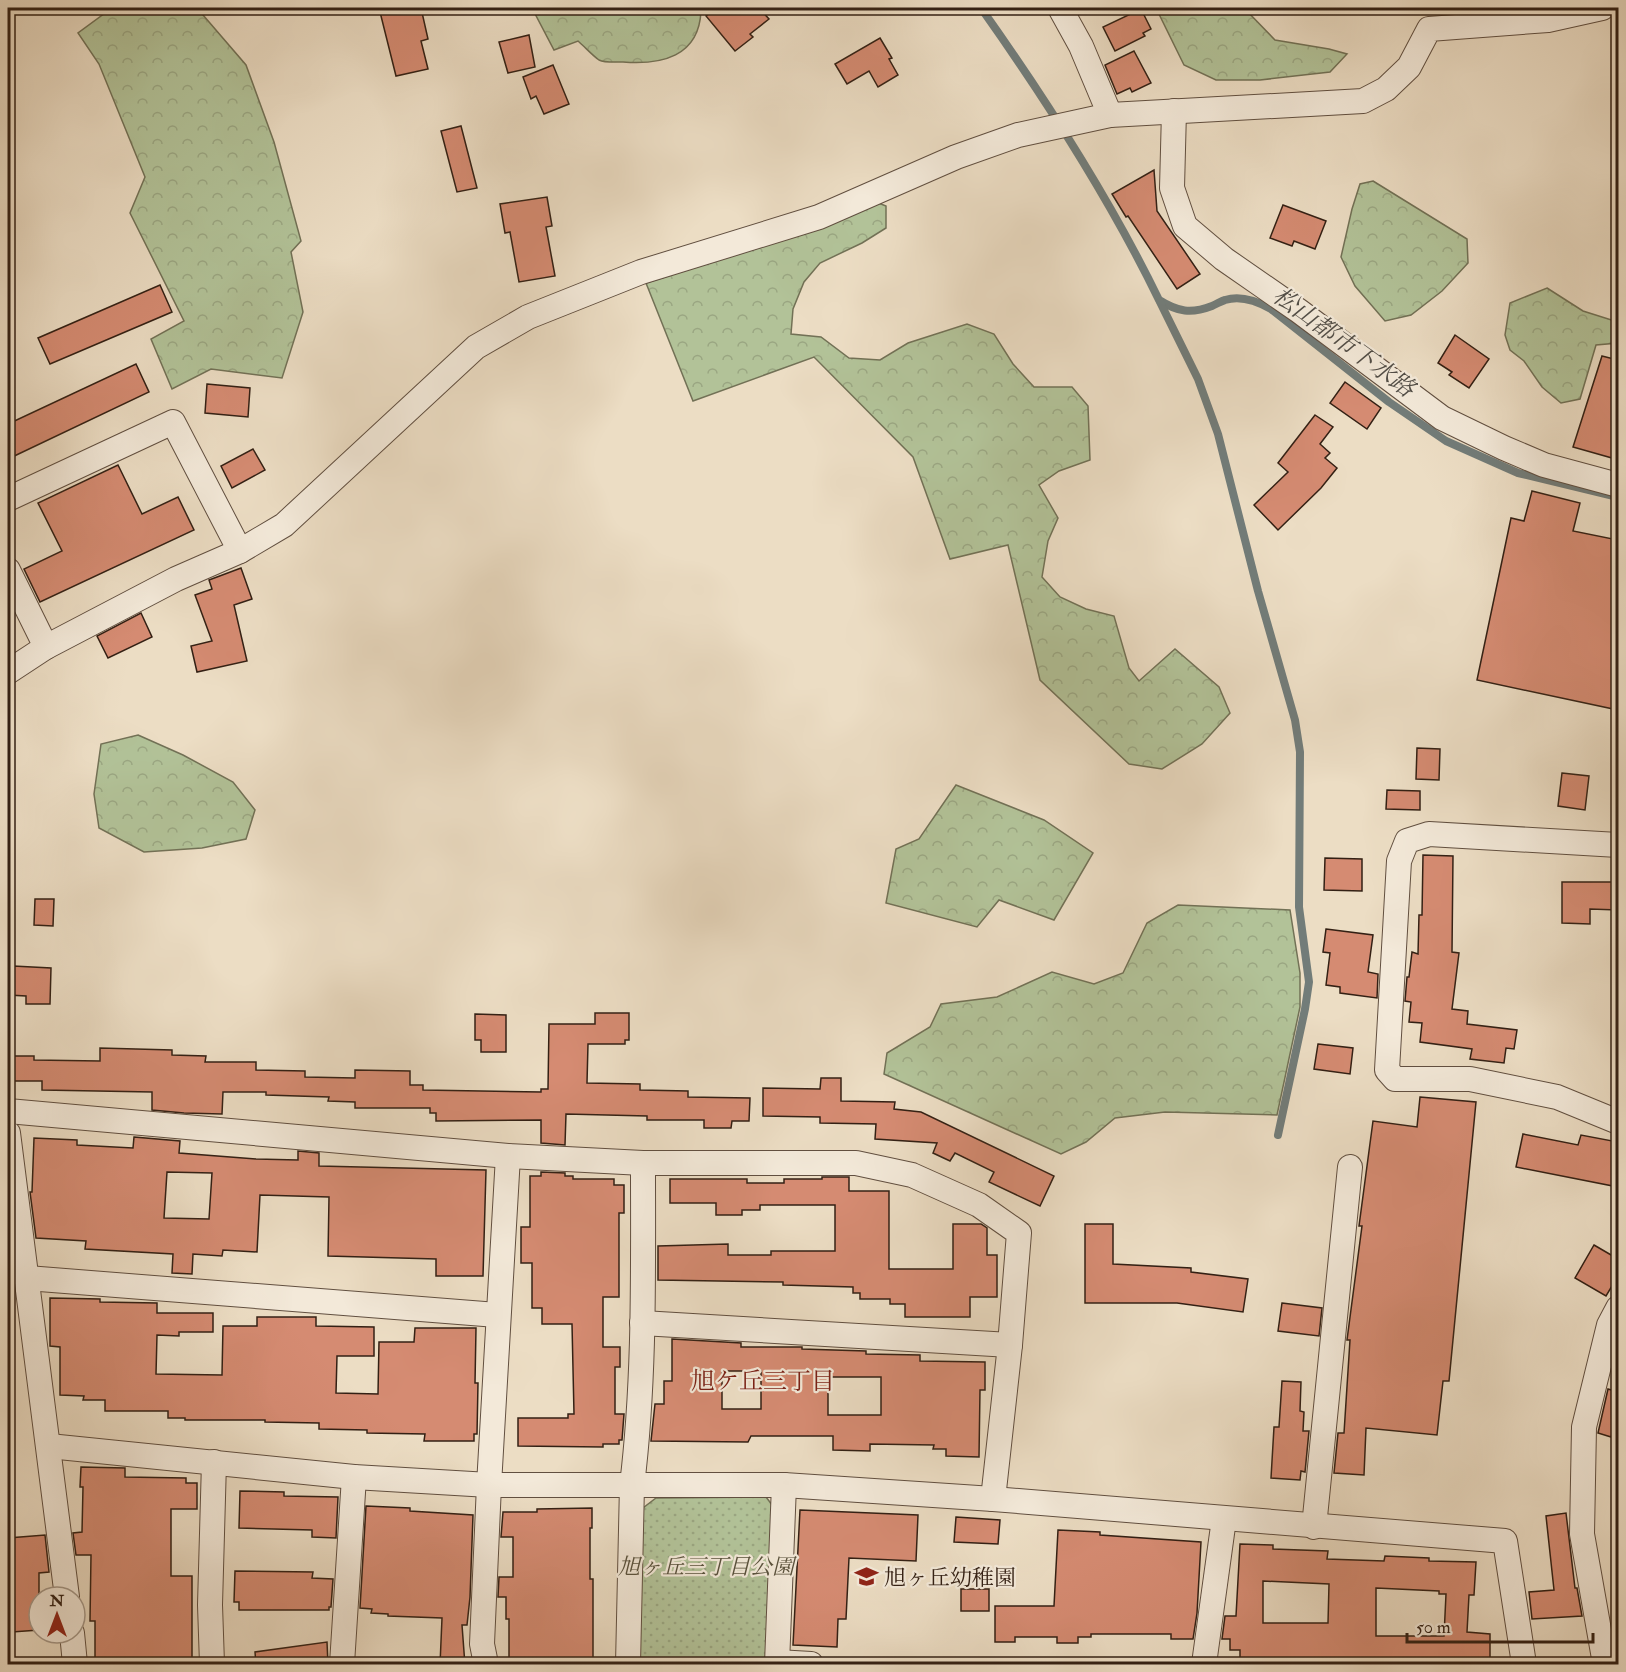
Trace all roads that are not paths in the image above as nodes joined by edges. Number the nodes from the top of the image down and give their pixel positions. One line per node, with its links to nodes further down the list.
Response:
1 (1060, 8): 4 (street)
2 (1602, 8): 3 (street)
3 (1174, 111): 4 (street); 5 (street)
4 (1110, 115): 7 (street)
5 (1618, 485)
6 (8, 499): 7 (street)
7 (240, 551): 9 (street)
8 (8, 570): 9 (street)
9 (46, 647): 10 (street)
10 (8, 672)
11 (1618, 845): 13 (street)
12 (8, 1111): 15 (street)
13 (1618, 1122)
14 (8, 1133): 18 (street)
15 (507, 1156): 16 (street); 20 (street)
16 (643, 1163): 21 (street); 22 (street)
17 (1350, 1167): 31 (street)
18 (27, 1278): 20 (street); 23 (street)
19 (1618, 1308): 43 (street)
20 (497, 1315): 26 (street)
21 (642, 1323): 22 (street); 27 (street)
22 (1010, 1345): 29 (street)
23 (49, 1446): 24 (street); 32 (street)
24 (214, 1462): 25 (street); 36 (street)
25 (354, 1477): 26 (street); 37 (street)
26 (489, 1485): 27 (street); 38 (street)
27 (632, 1485): 28 (street); 39 (street)
28 (784, 1485): 29 (street); 34 (street)
29 (993, 1499): 30 (street)
30 (1224, 1519): 31 (street); 41 (street)
31 (1314, 1527): 42 (street)
32 (66, 1585)
33 (73, 1645): 35 (street)
34 (777, 1663): 40 (street)
35 (75, 1665)
36 (212, 1665)
37 (342, 1665)
38 (486, 1665)
39 (628, 1665)
40 (811, 1665)
41 (1204, 1665)
42 (1524, 1665)
43 (1605, 1665)

